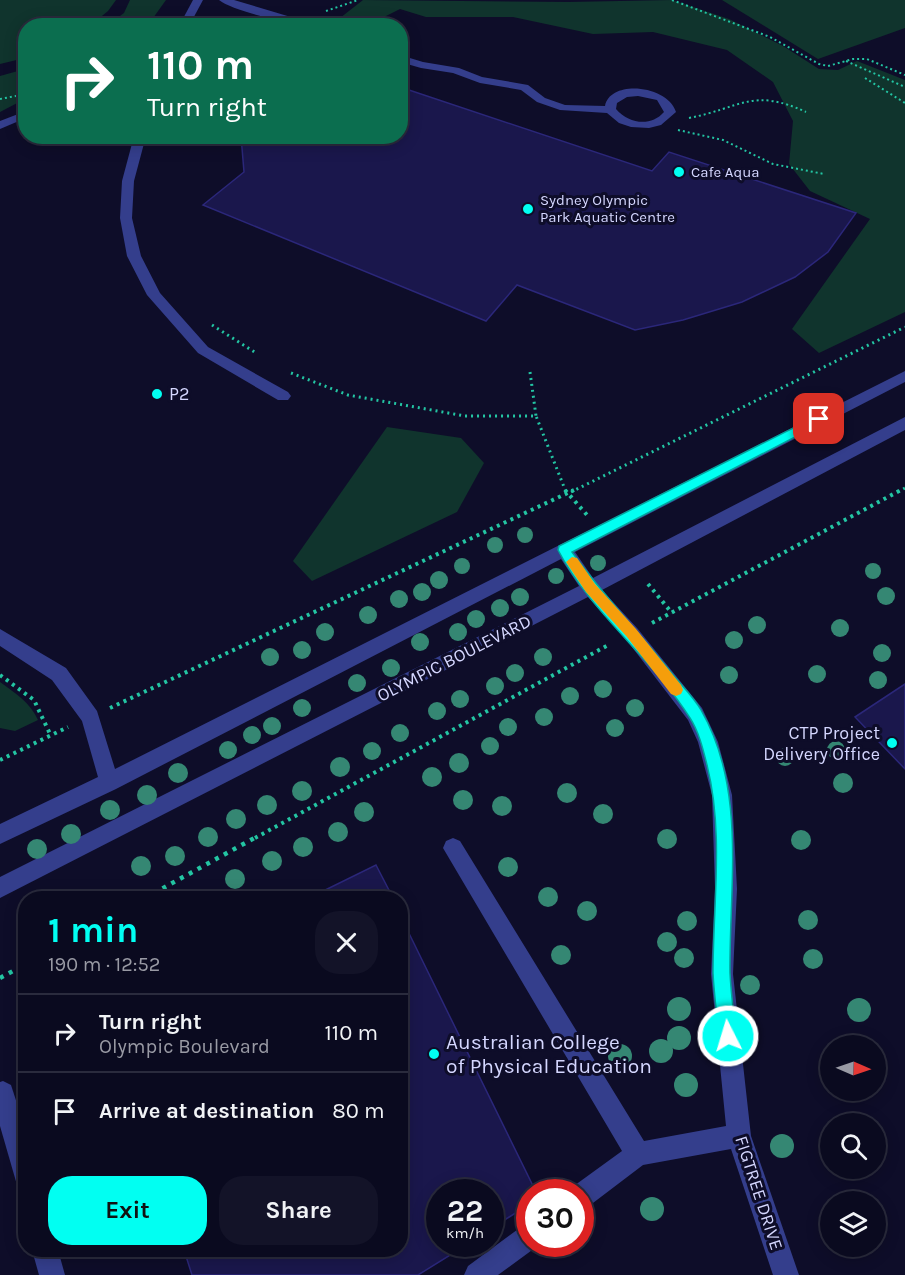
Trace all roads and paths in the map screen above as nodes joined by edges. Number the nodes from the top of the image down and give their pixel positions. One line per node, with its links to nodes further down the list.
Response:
1 (198, 0): 4 (street)
2 (224, 0): 5 (street)
3 (672, 0): 7 (path)
4 (188, 18)
5 (282, 18)
6 (408, 61): 12 (street)
7 (846, 61): 8 (path); 10 (path)
8 (905, 75)
9 (865, 78): 11 (path)
10 (905, 87)
11 (905, 103)
12 (610, 110): 15 (street); 15 (street)
13 (806, 112): 15 (path)
14 (18, 117): 16 (street)
15 (661, 121): 18 (path)
16 (0, 125)
17 (138, 144): 25 (street)
18 (824, 174)
19 (206, 321): 21 (path)
20 (905, 327): 29 (path)
21 (261, 357)
22 (286, 371): 26 (path)
23 (530, 372): 26 (path)
24 (905, 376): 31 (street)
25 (283, 396)
26 (536, 416): 29 (path)
27 (905, 423): 33 (street, OLYMPIC BOULEVARD)
28 (905, 488): 34 (path)
29 (566, 492): 30 (path); 39 (path)
30 (592, 521)
31 (564, 550): 33 (street, FIGTREE DRIVE); 42 (street)
32 (646, 582): 34 (path)
33 (590, 588): 45 (street, OLYMPIC BOULEVARD); 50 (street, FIGTREE DRIVE)
34 (672, 613): 35 (path)
35 (651, 623)
36 (0, 638): 39 (street)
37 (612, 643): 46 (path)
38 (0, 675): 40 (path)
39 (90, 717): 40 (path); 42 (street)
40 (51, 736): 41 (path)
41 (0, 760)
42 (109, 782): 43 (street)
43 (0, 834)
44 (453, 848): 52 (street)
45 (0, 888)
46 (158, 891)
47 (18, 968): 48 (path)
48 (0, 978)
49 (3, 1093): 51 (street)
50 (739, 1136): 52 (street); 58 (street, FIGTREE DRIVE)
51 (18, 1147)
52 (638, 1154): 53 (street)
53 (594, 1187)
54 (516, 1246): 57 (street)
55 (47, 1257): 56 (street)
56 (52, 1275)
57 (477, 1275)
58 (786, 1275)

